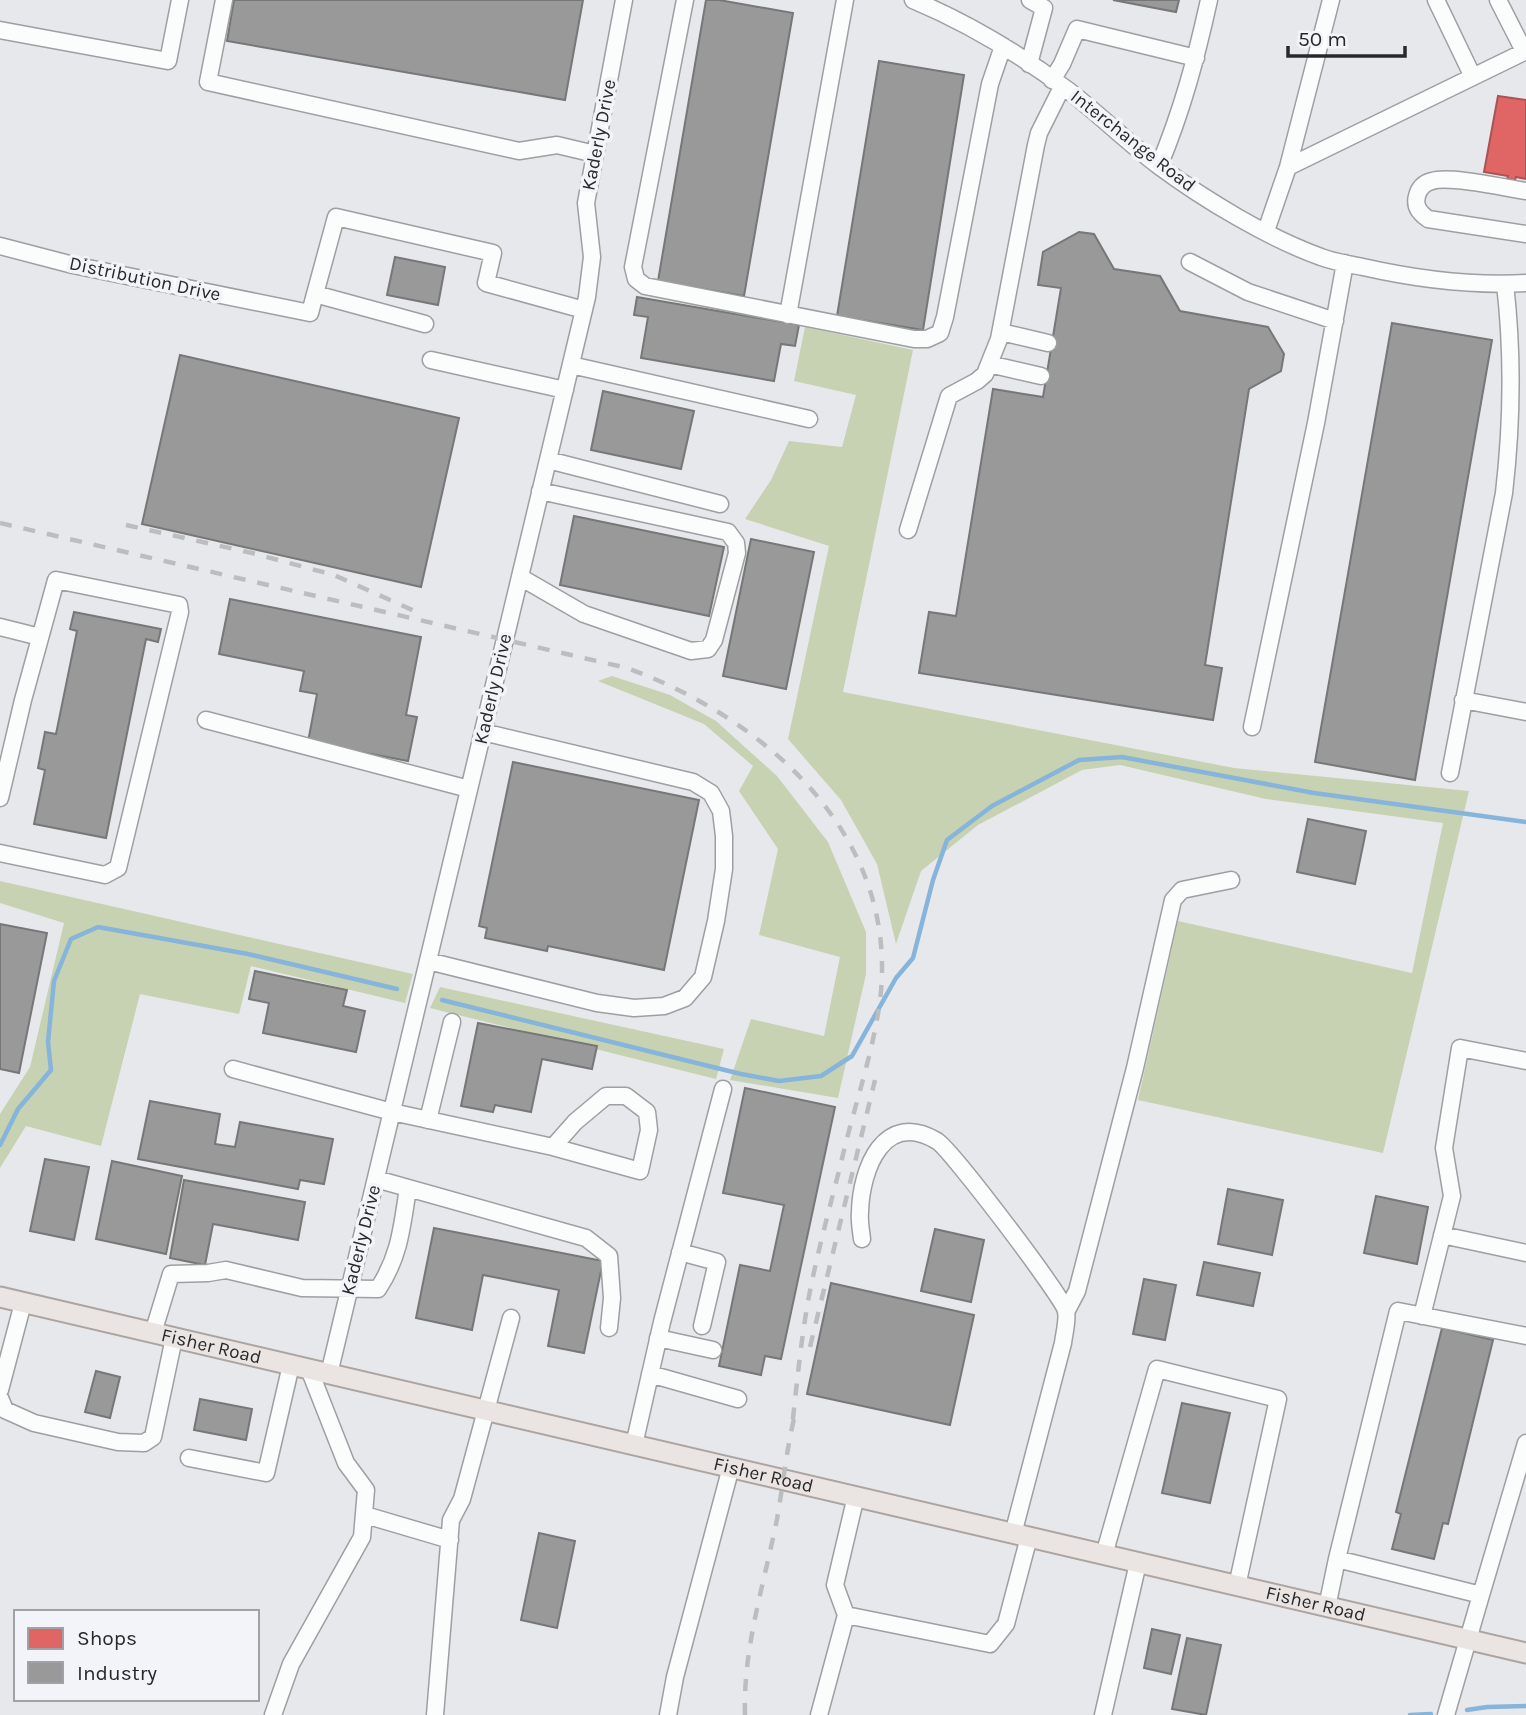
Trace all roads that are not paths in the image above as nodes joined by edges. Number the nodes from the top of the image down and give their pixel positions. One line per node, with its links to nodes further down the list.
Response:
1 (180, 0): 13 (street)
2 (224, 0): 20 (street)
3 (624, 0): 20 (street, Kaderly Drive)
4 (685, 0): 33 (street)
5 (845, 0): 33 (street)
6 (913, 0): 12 (street, Interchange Road)
7 (1030, 0): 17 (street)
8 (1209, 0): 16 (street)
9 (1331, 0): 22 (street)
10 (1436, 0): 18 (street)
11 (1498, 0): 15 (street)
12 (942, 5): 14 (street, Interchange Road)
13 (0, 30)
14 (1003, 46): 17 (street, Interchange Road); 33 (street)
15 (1525, 51): 18 (street)
16 (1196, 58): 19 (street); 21 (street)
17 (1029, 64): 19 (street, Interchange Road)
18 (1473, 77): 22 (street)
19 (1057, 83): 21 (street, Interchange Road); 36 (street)
20 (595, 154): 32 (street, Kaderly Drive)
21 (1159, 166): 24 (street, Interchange Road)
22 (1288, 167): 24 (street)
23 (1526, 191): 25 (street)
24 (1266, 231): 28 (street, Interchange Road)
25 (1526, 234)
26 (0, 246): 31 (street, Distribution Drive)
27 (1190, 262): 34 (street)
28 (1345, 263): 30 (street, Interchange Road); 34 (street)
29 (1526, 283): 30 (street, Interchange Road)
30 (1505, 284): 51 (street)
31 (315, 294): 32 (street); 35 (street)
32 (584, 310): 40 (street, Kaderly Drive)
33 (788, 315)
34 (1335, 321): 54 (street)
35 (425, 324)
36 (1001, 332): 37 (street); 39 (street)
37 (1048, 343)
38 (431, 360): 42 (street)
39 (989, 364): 41 (street); 47 (street)
40 (571, 365): 42 (street, Kaderly Drive); 43 (street)
41 (1041, 376)
42 (565, 390): 44 (street, Kaderly Drive)
43 (809, 419)
44 (548, 460): 45 (street, Kaderly Drive); 46 (street)
45 (540, 491): 48 (street, Kaderly Drive); 48 (street)
46 (720, 504)
47 (908, 530)
48 (520, 577): 55 (street, Kaderly Drive)
49 (0, 627): 50 (street)
50 (40, 637): 58 (street); 59 (street)
51 (1463, 700): 52 (street); 56 (street)
52 (1526, 712)
53 (206, 720): 57 (street)
54 (1252, 727)
55 (483, 732): 57 (street, Kaderly Drive); 61 (street)
56 (1450, 773)
57 (469, 789): 61 (street, Kaderly Drive)
58 (0, 798)
59 (0, 853)
60 (1231, 880): 78 (street)
61 (428, 961): 66 (street, Kaderly Drive)
62 (452, 1021): 67 (street)
63 (1526, 1061): 71 (street)
64 (233, 1069): 66 (street)
65 (723, 1089): 73 (street)
66 (393, 1112): 67 (street); 69 (street, Kaderly Drive)
67 (428, 1120): 68 (street)
68 (553, 1147): 68 (street)
69 (376, 1179): 70 (street); 75 (street, Kaderly Drive)
70 (408, 1188): 75 (street); 82 (street)
71 (1442, 1235): 74 (street); 79 (street)
72 (862, 1239): 78 (street)
73 (680, 1252): 81 (street); 86 (street)
74 (1526, 1253)
75 (350, 1289): 83 (street); 89 (street, Kaderly Drive)
76 (0, 1297): 77 (main road, Fisher Road)
77 (23, 1303): 83 (main road, Fisher Road); 91 (street)
78 (1066, 1312): 101 (street)
79 (1422, 1316): 84 (street); 104 (street)
80 (511, 1318): 94 (street)
81 (702, 1326)
82 (609, 1328)
83 (153, 1333): 85 (main road, Fisher Road)
84 (1526, 1336)
85 (174, 1338): 88 (main road, Fisher Road); 93 (street)
86 (658, 1338): 87 (street); 90 (street)
87 (713, 1350)
88 (300, 1367): 89 (main road, Fisher Road); 97 (street); 100 (street)
89 (329, 1374): 94 (main road, Fisher Road)
90 (650, 1374): 92 (street); 96 (street)
91 (0, 1390)
92 (738, 1399)
93 (2, 1406)
94 (488, 1410): 96 (main road, Fisher Road); 102 (street)
95 (1526, 1443): 107 (street)
96 (634, 1445): 98 (main road, Fisher Road)
97 (189, 1458)
98 (731, 1467): 99 (main road, Fisher Road); 114 (street)
99 (856, 1496): 101 (main road, Fisher Road); 109 (street)
100 (365, 1515): 102 (street); 112 (street)
101 (1021, 1536): 103 (main road, Fisher Road); 109 (street)
102 (450, 1540): 113 (street)
103 (1104, 1555): 105 (main road, Fisher Road); 106 (street)
104 (1337, 1559): 107 (street); 108 (street)
105 (1138, 1563): 106 (main road, Fisher Road); 116 (street)
106 (1237, 1586): 108 (main road, Fisher Road)
107 (1481, 1595): 110 (street)
108 (1327, 1606): 110 (main road, Fisher Road)
109 (846, 1615): 115 (street)
110 (1468, 1638): 111 (main road, Fisher Road); 117 (street)
111 (1526, 1653)
112 (273, 1715)
113 (435, 1715)
114 (668, 1715)
115 (820, 1715)
116 (1103, 1715)
117 (1446, 1715)

